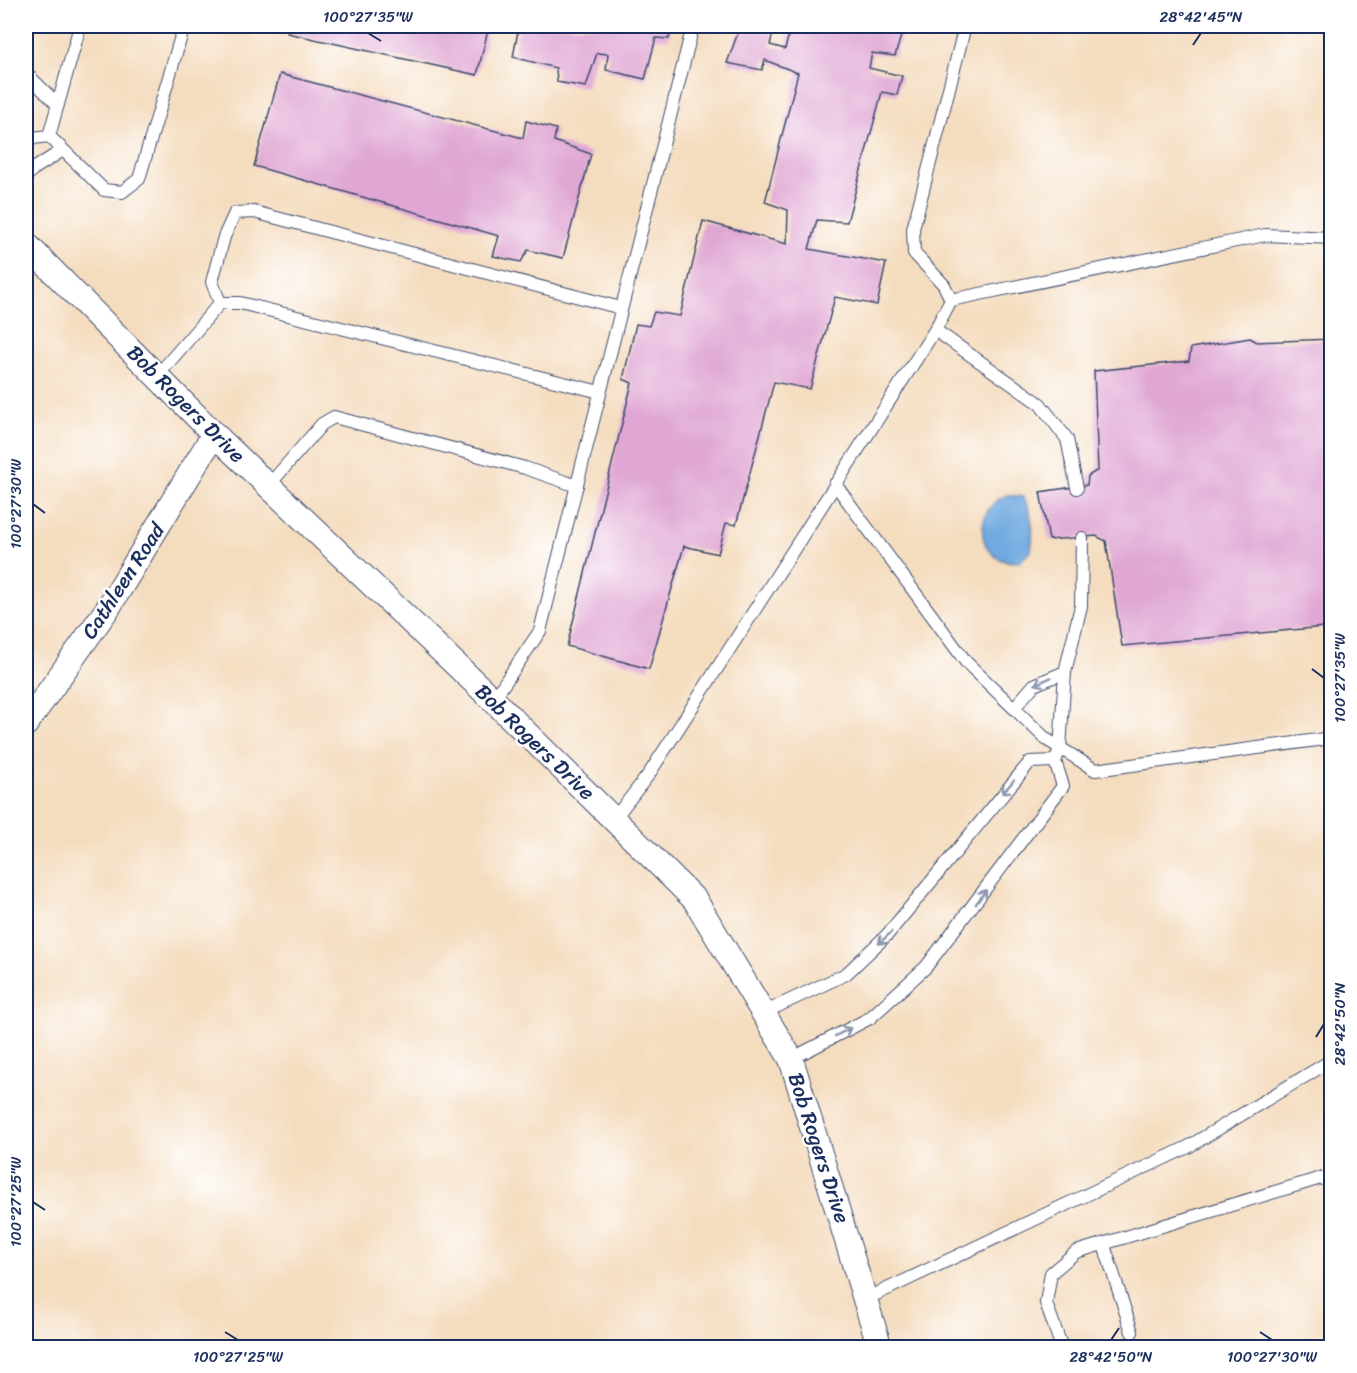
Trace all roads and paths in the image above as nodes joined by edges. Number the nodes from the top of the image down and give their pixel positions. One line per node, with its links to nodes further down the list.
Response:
1 (80, 26): 6 (lane)
2 (184, 26): 9 (lane)
3 (693, 26): 15 (lane)
4 (965, 26): 13 (lane)
5 (26, 73): 6 (lane)
6 (58, 105): 7 (lane)
7 (49, 136): 8 (lane); 9 (lane)
8 (26, 144)
9 (63, 150): 10 (lane)
10 (26, 177)
11 (1332, 238): 13 (lane)
12 (26, 244): 17 (street, Bob Rogers Drive)
13 (951, 300): 16 (lane)
14 (220, 303): 15 (lane); 17 (lane); 18 (lane)
15 (621, 308): 18 (lane)
16 (935, 330): 20 (lane); 23 (lane)
17 (157, 376): 19 (street, Bob Rogers Drive)
18 (600, 392): 22 (lane)
19 (214, 434): 21 (street, Bob Rogers Drive); 28 (street, Cathleen Road)
20 (836, 484): 27 (lane); 32 (lane)
21 (269, 485): 22 (lane); 26 (street, Bob Rogers Drive)
22 (577, 486): 26 (lane)
23 (1077, 488)
24 (1082, 538): 25 (lane)
25 (1065, 672): 27 (lane, one-way to 27); 30 (lane)
26 (493, 700): 32 (street, Bob Rogers Drive)
27 (1014, 708): 30 (lane)
28 (26, 724)
29 (1332, 738): 30 (lane)
30 (1060, 749): 31 (lane)
31 (1055, 761): 33 (lane, one-way to 33); 34 (lane, one-way to 31)
32 (614, 819): 33 (street, Bob Rogers Drive)
33 (763, 1013): 34 (street, Bob Rogers Drive)
34 (791, 1059): 38 (street, Bob Rogers Drive)
35 (1332, 1060): 38 (lane)
36 (1332, 1183): 37 (lane)
37 (1104, 1245): 39 (lane); 41 (lane)
38 (866, 1299): 40 (street, Bob Rogers Drive)
39 (1132, 1332)
40 (880, 1347)
41 (1062, 1347)

